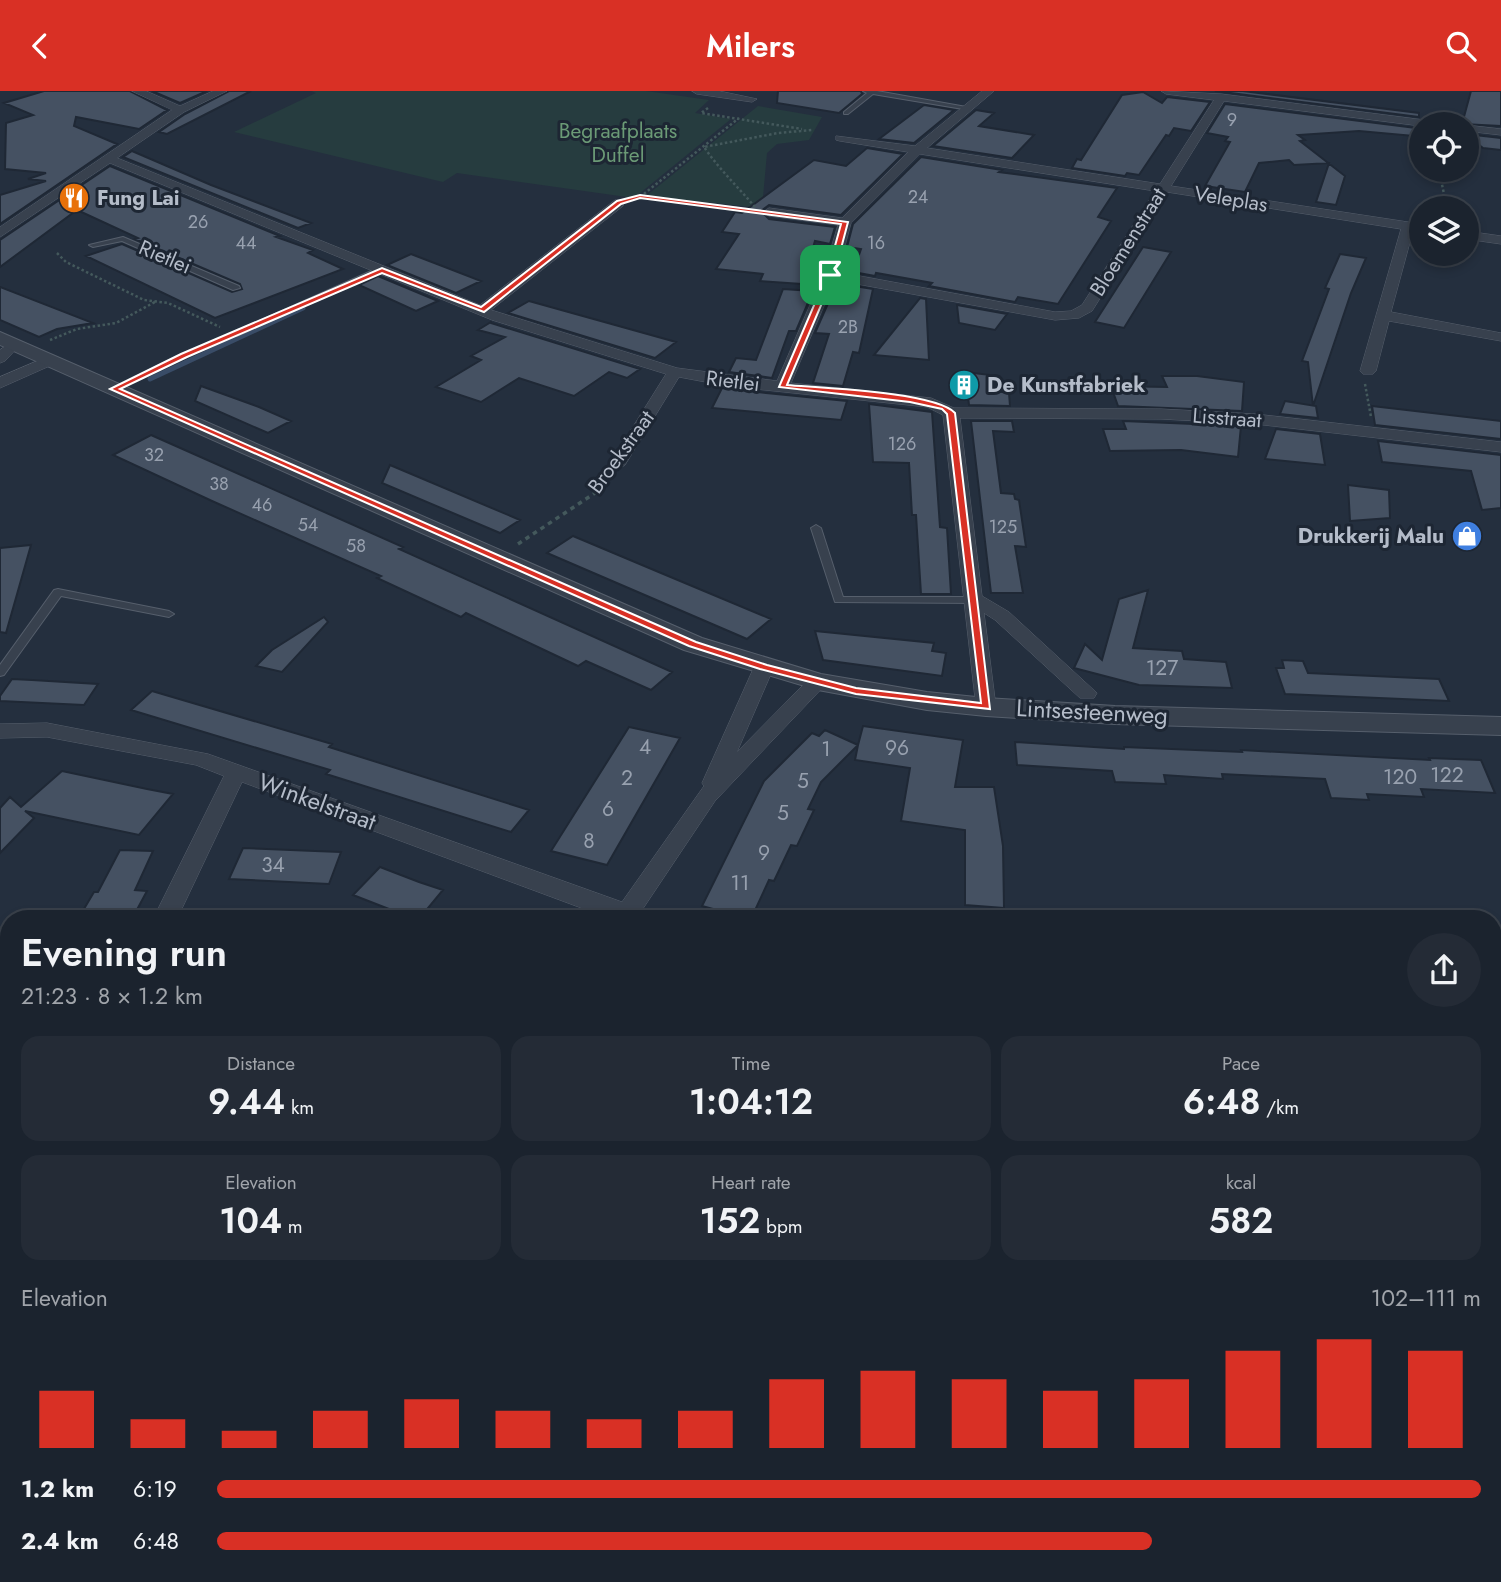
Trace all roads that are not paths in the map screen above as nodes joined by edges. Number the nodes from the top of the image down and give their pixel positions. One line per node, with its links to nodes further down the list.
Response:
1 (137, 91): 13 (street)
2 (222, 91): 13 (street)
3 (697, 91): 11 (street)
4 (762, 91): 11 (street)
5 (866, 91): 6 (lane)
6 (873, 91): 9 (lane); 14 (lane)
7 (989, 91): 12 (street)
8 (1166, 91): 10 (street)
9 (901, 93): 12 (lane)
10 (1222, 97): 16 (street); 22 (street, Bloemenstraat)
11 (752, 99): 15 (street)
12 (969, 108): 20 (street)
13 (180, 110): 21 (street)
14 (846, 113)
15 (737, 116)
16 (1409, 121)
17 (1479, 129): 18 (street)
18 (1501, 132)
19 (840, 138): 20 (street, Veleplas)
20 (916, 151): 22 (street, Veleplas); 25 (street)
21 (109, 159): 27 (street); 32 (street, Rietlei)
22 (1161, 188): 26 (street, Veleplas); 33 (street, Bloemenstraat)
23 (619, 203): 35 (street)
24 (769, 212): 25 (street)
25 (845, 222): 33 (street)
26 (1409, 226)
27 (0, 233)
28 (1479, 237): 29 (street)
29 (1501, 240)
30 (1409, 241): 36 (street)
31 (93, 245): 34 (lane, Rietlei)
32 (382, 270): 35 (street, Rietlei); 37 (lane)
33 (830, 275): 44 (street)
34 (236, 288)
35 (482, 310): 42 (street, Rietlei)
36 (1382, 315): 38 (street); 41 (street)
37 (234, 334)
38 (1501, 337)
39 (10, 348): 40 (street, Lintsesteenweg)
40 (49, 361): 43 (street); 51 (street, Lintsesteenweg)
41 (1368, 371)
42 (676, 372): 44 (street, Rietlei); 47 (street, Broekstraat)
43 (0, 383)
44 (782, 387): 45 (street, Rietlei)
45 (951, 413): 46 (street, Lisstraat); 49 (street)
46 (1501, 447)
47 (617, 465)
48 (816, 528): 49 (lane)
49 (976, 600): 54 (street); 55 (street)
50 (169, 614): 52 (lane)
51 (764, 667): 53 (street, Lintsesteenweg); 59 (street)
52 (0, 673)
53 (818, 682): 55 (street, Lintsesteenweg); 59 (street)
54 (1087, 693)
55 (986, 707): 56 (street, Lintsesteenweg)
56 (1501, 726)
57 (0, 731): 58 (street, Winkelstraat)
58 (236, 773): 60 (street); 61 (street, Winkelstraat)
59 (707, 796): 62 (street)
60 (169, 910)
61 (608, 910)
62 (628, 910)

